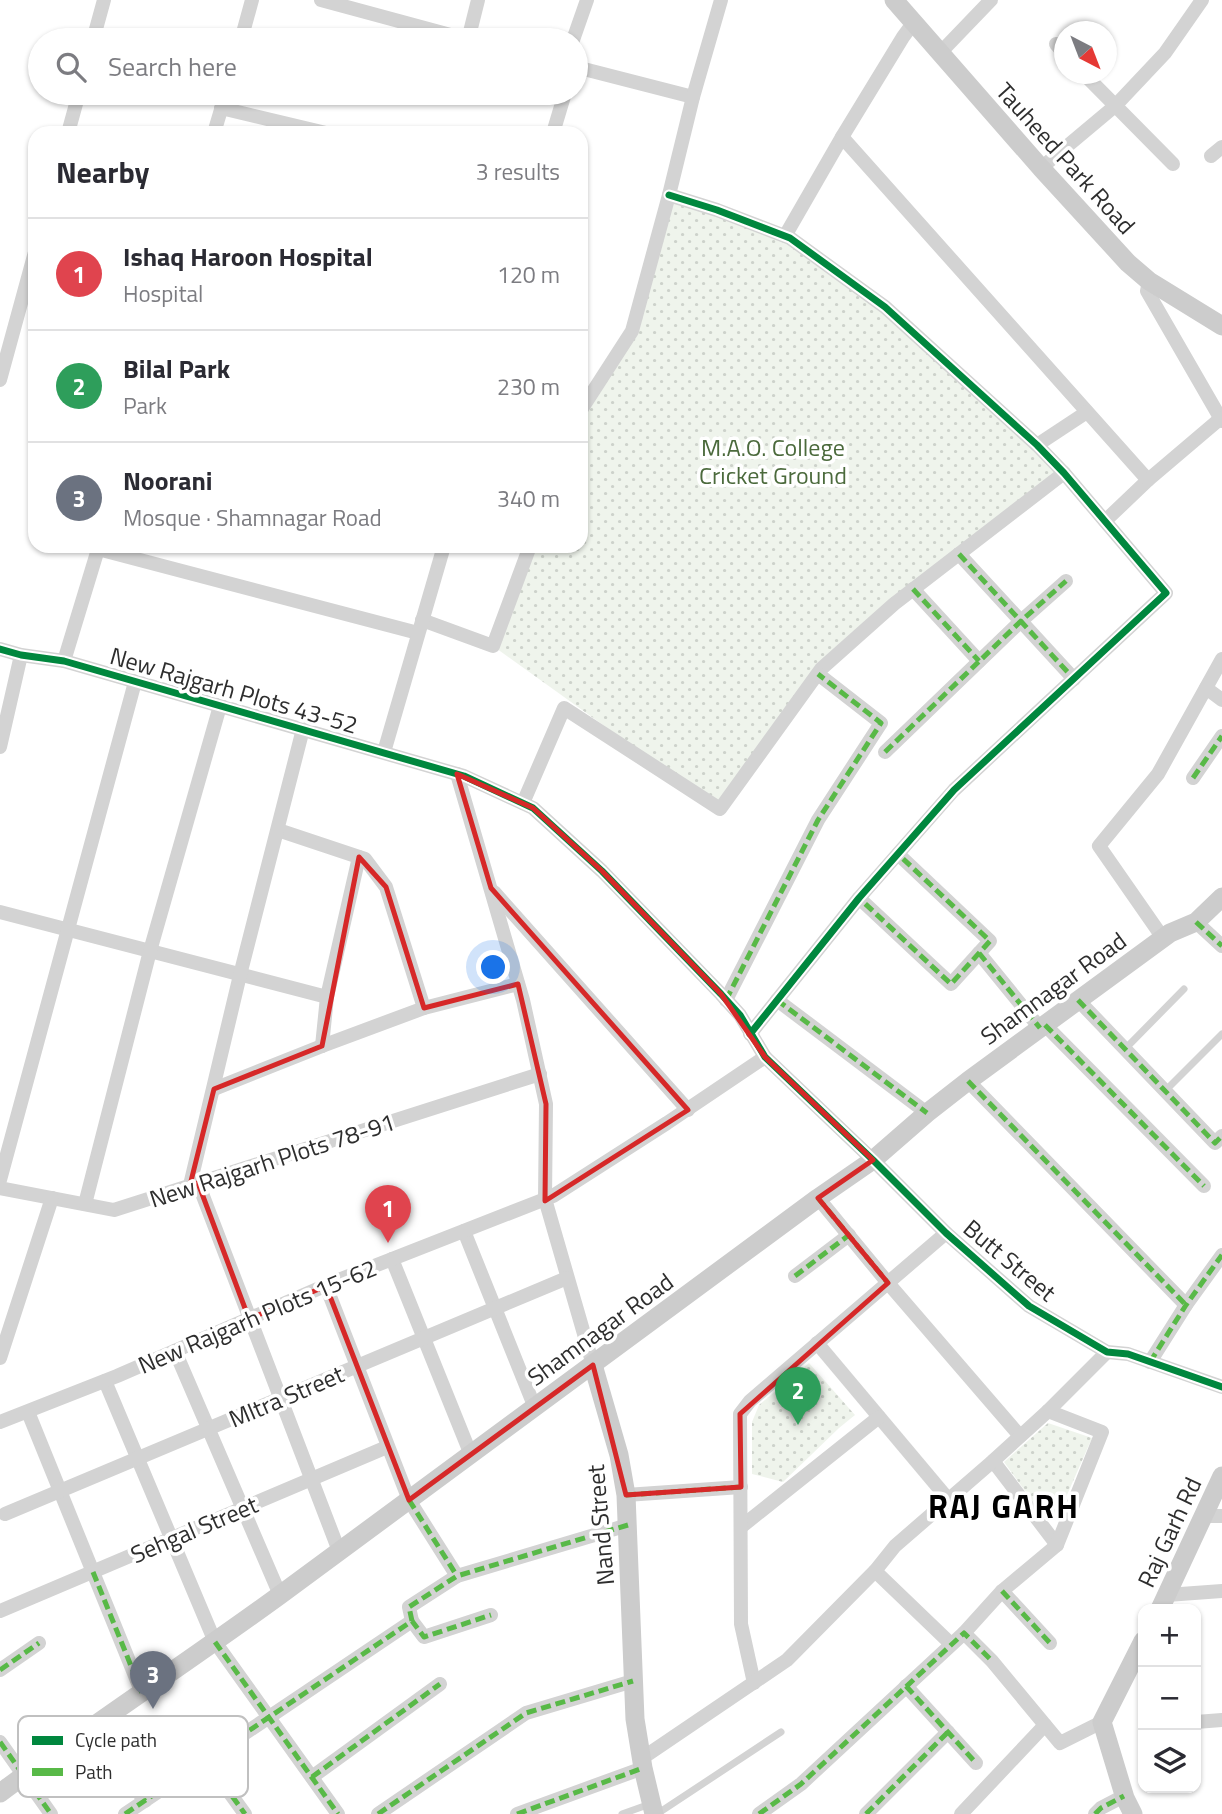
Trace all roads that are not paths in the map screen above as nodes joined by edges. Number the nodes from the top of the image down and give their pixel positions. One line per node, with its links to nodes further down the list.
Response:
1 (104, 0): 12 (street)
2 (252, 0): 13 (street)
3 (321, 0): 10 (street)
4 (478, 0): 15 (street)
5 (587, 0): 16 (street)
6 (720, 0): 20 (street)
7 (894, 0): 11 (main road, Tauheed Park Road)
8 (991, 0): 17 (street)
9 (1202, 0): 24 (street)
10 (344, 3): 14 (street)
11 (914, 22): 17 (main road, Tauheed Park Road); 30 (street)
12 (96, 28)
13 (244, 28)
14 (428, 28)
15 (472, 28)
16 (577, 28)
17 (941, 52): 32 (main road, Tauheed Park Road)
18 (588, 70): 20 (street)
19 (1094, 84): 24 (street)
20 (693, 97): 33 (street)
21 (76, 105): 26 (street)
22 (222, 105): 25 (street)
23 (561, 105): 29 (street)
24 (1115, 106): 31 (street); 32 (street)
25 (221, 108): 27 (street); 28 (street)
26 (70, 126)
27 (216, 126)
28 (297, 126)
29 (555, 126)
30 (842, 137): 34 (street); 40 (street)
31 (1173, 164)
32 (1041, 168): 36 (main road, Tauheed Park Road)
33 (669, 195): 34 (street); 39 (street)
34 (785, 236): 42 (street)
35 (28, 278): 38 (street)
36 (1149, 281): 37 (main road, Tauheed Park Road); 41 (street)
37 (1222, 326)
38 (0, 380)
39 (588, 399)
40 (1087, 412): 42 (street); 44 (street)
41 (1222, 419): 44 (street)
42 (1037, 445): 43 (street)
43 (1064, 473): 45 (street); 50 (street)
44 (1148, 480): 45 (street)
45 (1105, 521): 61 (street)
46 (96, 553): 58 (street)
47 (119, 553): 54 (street)
48 (442, 553): 54 (street)
49 (527, 553): 54 (street)
50 (959, 554): 52 (street); 53 (street)
51 (1066, 581): 53 (street)
52 (913, 589): 59 (street); 60 (street)
53 (1021, 621): 59 (street); 61 (street)
54 (420, 626): 69 (street)
55 (0, 649): 56 (street, New Rajgarh Plots 43-52)
56 (21, 655): 58 (street, New Rajgarh Plots 43-52); 68 (street)
57 (1222, 659): 63 (street)
58 (64, 661): 62 (street, New Rajgarh Plots 43-52)
59 (979, 661): 70 (street)
60 (818, 674): 73 (street); 91 (street)
61 (1074, 679): 75 (street)
62 (135, 682): 65 (street, New Rajgarh Plots 43-52); 82 (street)
63 (1206, 688): 64 (street); 83 (street)
64 (1222, 700)
65 (220, 706): 66 (street, New Rajgarh Plots 43-52); 85 (street)
66 (303, 729): 69 (street, New Rajgarh Plots 43-52); 74 (street)
67 (1222, 736): 72 (street)
68 (0, 747)
69 (384, 752): 71 (street, New Rajgarh Plots 43-52)
70 (884, 752)
71 (457, 774): 73 (street, New Rajgarh Plots 43-52); 77 (street, Nand Street)
72 (1193, 778)
73 (523, 803): 91 (street, New Rajgarh Plots 43-52)
74 (278, 830): 76 (street); 87 (street)
75 (898, 854): 79 (street); 86 (street)
76 (359, 857): 90 (street); 94 (street)
77 (491, 888): 88 (street, Nand Street); 105 (street)
78 (1222, 897): 81 (main road, Shamnagar Road)
79 (859, 898): 86 (street); 92 (street)
80 (0, 912): 82 (street)
81 (1196, 922): 83 (main road, Shamnagar Road); 84 (street)
82 (67, 930): 85 (street); 109 (street)
83 (1163, 938): 93 (main road, Shamnagar Road)
84 (1222, 946)
85 (150, 951): 87 (street); 116 (street)
86 (979, 953): 95 (street)
87 (240, 975): 90 (street); 103 (street)
88 (518, 984): 94 (street); 101 (street, Nand Street)
89 (1184, 989): 99 (lane)
90 (327, 997): 98 (street)
91 (726, 1000): 96 (street, Butt Street)
92 (777, 1000): 96 (street); 106 (street)
93 (1078, 1000): 95 (main road, Shamnagar Road); 99 (street)
94 (425, 1008): 98 (street)
95 (1042, 1027): 102 (main road, Shamnagar Road); 111 (street)
96 (750, 1034): 100 (street, Butt Street)
97 (1222, 1034): 104 (lane)
98 (322, 1045): 103 (street)
99 (1125, 1049): 104 (street)
100 (765, 1057): 105 (street, New Rajgarh Plots 15-62); 108 (street, Butt Street)
101 (540, 1074): 110 (street, New Rajgarh Plots 78-91); 115 (street, Nand Street)
102 (968, 1081): 106 (main road, Shamnagar Road); 126 (street)
103 (214, 1089): 110 (street)
104 (1165, 1091): 107 (street)
105 (688, 1110): 115 (street, New Rajgarh Plots 15-62)
106 (927, 1113): 108 (main road, Shamnagar Road)
107 (1222, 1136)
108 (873, 1160): 114 (main road, Shamnagar Road); 118 (street, Butt Street)
109 (0, 1180)
110 (194, 1184): 116 (street, New Rajgarh Plots 78-91); 128 (street)
111 (1204, 1186)
112 (0, 1188): 113 (street, New Rajgarh Plots 78-91)
113 (52, 1198): 116 (street, New Rajgarh Plots 78-91); 133 (street)
114 (818, 1198): 119 (street); 135 (main road, Shamnagar Road)
115 (545, 1199): 117 (street, New Rajgarh Plots 15-62); 123 (street, Nand Street)
116 (85, 1204)
117 (464, 1231): 121 (street, New Rajgarh Plots 15-62); 127 (street)
118 (946, 1233): 124 (street); 132 (street, Butt Street)
119 (849, 1235): 122 (street); 124 (street)
120 (1222, 1255): 126 (street)
121 (392, 1259): 125 (street, New Rajgarh Plots 15-62); 129 (street)
122 (795, 1276)
123 (567, 1278): 127 (street, MItra Street); 135 (street, Nand Street)
124 (888, 1283): 130 (street); 146 (street)
125 (326, 1286): 128 (street, New Rajgarh Plots 15-62); 136 (street)
126 (1186, 1305): 134 (street)
127 (494, 1308): 129 (street, MItra Street); 140 (street)
128 (249, 1319): 131 (street, New Rajgarh Plots 15-62); 139 (street)
129 (424, 1338): 136 (street, MItra Street); 148 (street)
130 (817, 1343): 143 (street); 153 (street)
131 (175, 1351): 137 (street, New Rajgarh Plots 15-62); 145 (street)
132 (1107, 1352): 134 (street, Butt Street); 142 (street)
133 (0, 1358)
134 (1150, 1362): 138 (street, Butt Street)
135 (593, 1365): 140 (main road, Shamnagar Road); 155 (main road, Nand Street)
136 (357, 1367): 139 (street, MItra Street); 147 (street)
137 (105, 1381): 141 (street, New Rajgarh Plots 15-62); 149 (street)
138 (1222, 1387)
139 (281, 1399): 145 (street, MItra Street); 152 (street)
140 (534, 1408): 148 (main road, Shamnagar Road)
141 (28, 1412): 144 (street, New Rajgarh Plots 15-62); 154 (street)
142 (1048, 1412): 146 (street); 164 (street)
143 (879, 1417): 156 (street); 162 (street)
144 (0, 1423)
145 (208, 1429): 149 (street, MItra Street); 158 (street)
146 (1020, 1436): 150 (street)
147 (387, 1447): 152 (street, Sehgal Street); 157 (street)
148 (471, 1455): 157 (main road, Shamnagar Road)
149 (138, 1459): 154 (street, MItra Street); 163 (street)
150 (993, 1461): 156 (street); 164 (street)
151 (1222, 1476): 160 (main road, Raj Garh Rd)
152 (313, 1479): 158 (street, Sehgal Street); 165 (street)
153 (741, 1487): 155 (street); 162 (street)
154 (60, 1491): 159 (street, MItra Street); 167 (street)
155 (626, 1495): 161 (main road, Nand Street)
156 (948, 1499): 166 (street)
157 (409, 1500): 165 (main road, Shamnagar Road); 168 (street)
158 (243, 1509): 163 (street, Sehgal Street); 171 (street)
159 (5, 1514)
160 (1213, 1516): 172 (main road, Raj Garh Rd)
161 (628, 1525): 168 (street); 183 (main road, Nand Street)
162 (741, 1527): 184 (street)
163 (171, 1539): 167 (street, Sehgal Street); 177 (street)
164 (1057, 1545): 169 (street)
165 (339, 1550): 171 (main road, Shamnagar Road)
166 (875, 1571): 180 (street); 184 (street)
167 (93, 1572): 173 (street, Sehgal Street); 187 (street)
168 (457, 1576): 175 (street)
169 (1002, 1591): 176 (street); 179 (street)
170 (1222, 1591): 172 (street)
171 (280, 1595): 177 (main road, Shamnagar Road)
172 (1163, 1602)
173 (0, 1611)
174 (491, 1615): 175 (street)
175 (412, 1621): 189 (street)
176 (964, 1633): 180 (street); 193 (street)
177 (215, 1642): 187 (main road, Shamnagar Road); 189 (street)
178 (39, 1643): 182 (street)
179 (1050, 1643)
180 (951, 1644): 186 (street)
181 (1138, 1651): 191 (main road)
182 (0, 1670)
183 (633, 1681): 199 (main road, Nand Street); 215 (street)
184 (754, 1683): 199 (street)
185 (440, 1684): 201 (street)
186 (906, 1686): 195 (street); 218 (street)
187 (142, 1693): 188 (main road, Shamnagar Road)
188 (107, 1716)
189 (269, 1719): 196 (street); 201 (street)
190 (1222, 1720): 192 (street)
191 (1102, 1722): 193 (street); 204 (main road)
192 (1201, 1722)
193 (1045, 1725): 220 (street)
194 (781, 1732): 210 (lane)
195 (948, 1732): 198 (street); 219 (street)
196 (248, 1733)
197 (0, 1742): 200 (street)
198 (975, 1763)
199 (642, 1764): 210 (main road, Nand Street); 216 (street)
200 (18, 1769)
201 (312, 1777): 214 (street)
202 (18, 1780): 203 (main road, Shamnagar Road)
203 (0, 1793)
204 (1124, 1796): 221 (street); 222 (main road)
205 (38, 1797): 211 (street)
206 (142, 1797): 209 (street)
207 (151, 1797): 209 (street)
208 (233, 1797): 213 (street)
209 (145, 1801): 212 (street)
210 (654, 1810): 217 (lane)
211 (51, 1814)
212 (125, 1814)
213 (245, 1814)
214 (338, 1814)
215 (378, 1814)
216 (517, 1814)
217 (622, 1814)
218 (759, 1814)
219 (866, 1814)
220 (961, 1814)
221 (1095, 1814)
222 (1133, 1814)

